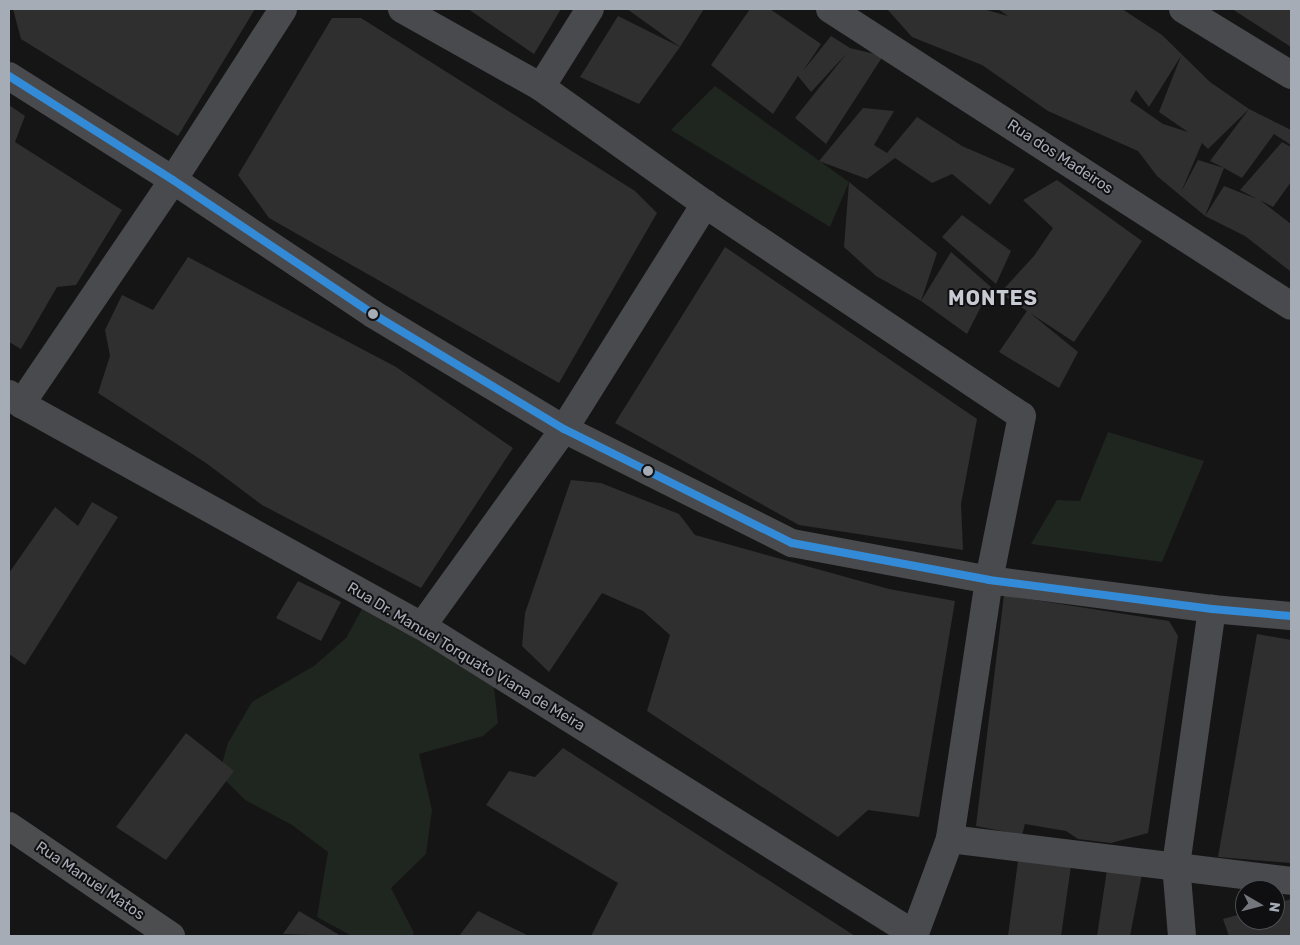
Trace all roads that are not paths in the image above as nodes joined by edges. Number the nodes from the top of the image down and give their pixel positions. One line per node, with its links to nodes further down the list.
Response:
1 (283, 9): 9 (street)
2 (402, 9): 8 (street)
3 (590, 9): 8 (street)
4 (830, 9): 11 (street, Rua dos Madeiros)
5 (1183, 9): 6 (street)
6 (1291, 75)
7 (9, 76): 9 (street)
8 (540, 87): 10 (street)
9 (173, 180): 12 (street); 13 (street)
10 (705, 204): 13 (street); 14 (street)
11 (1291, 306)
12 (15, 399): 17 (street, Rua Dr. Manuel Torquato Viana de Meira)
13 (564, 429): 14 (street); 17 (street)
14 (989, 580): 15 (street); 19 (street)
15 (1212, 609): 16 (street); 20 (street)
16 (1289, 609)
17 (422, 626): 23 (street, Rua Dr. Manuel Torquato Viana de Meira)
18 (9, 826): 22 (main road, Rua Manuel Matos)
19 (950, 840): 20 (street); 23 (street)
20 (1176, 865): 21 (street); 24 (street)
21 (1291, 880)
22 (161, 933)
23 (914, 935)
24 (1182, 936)

